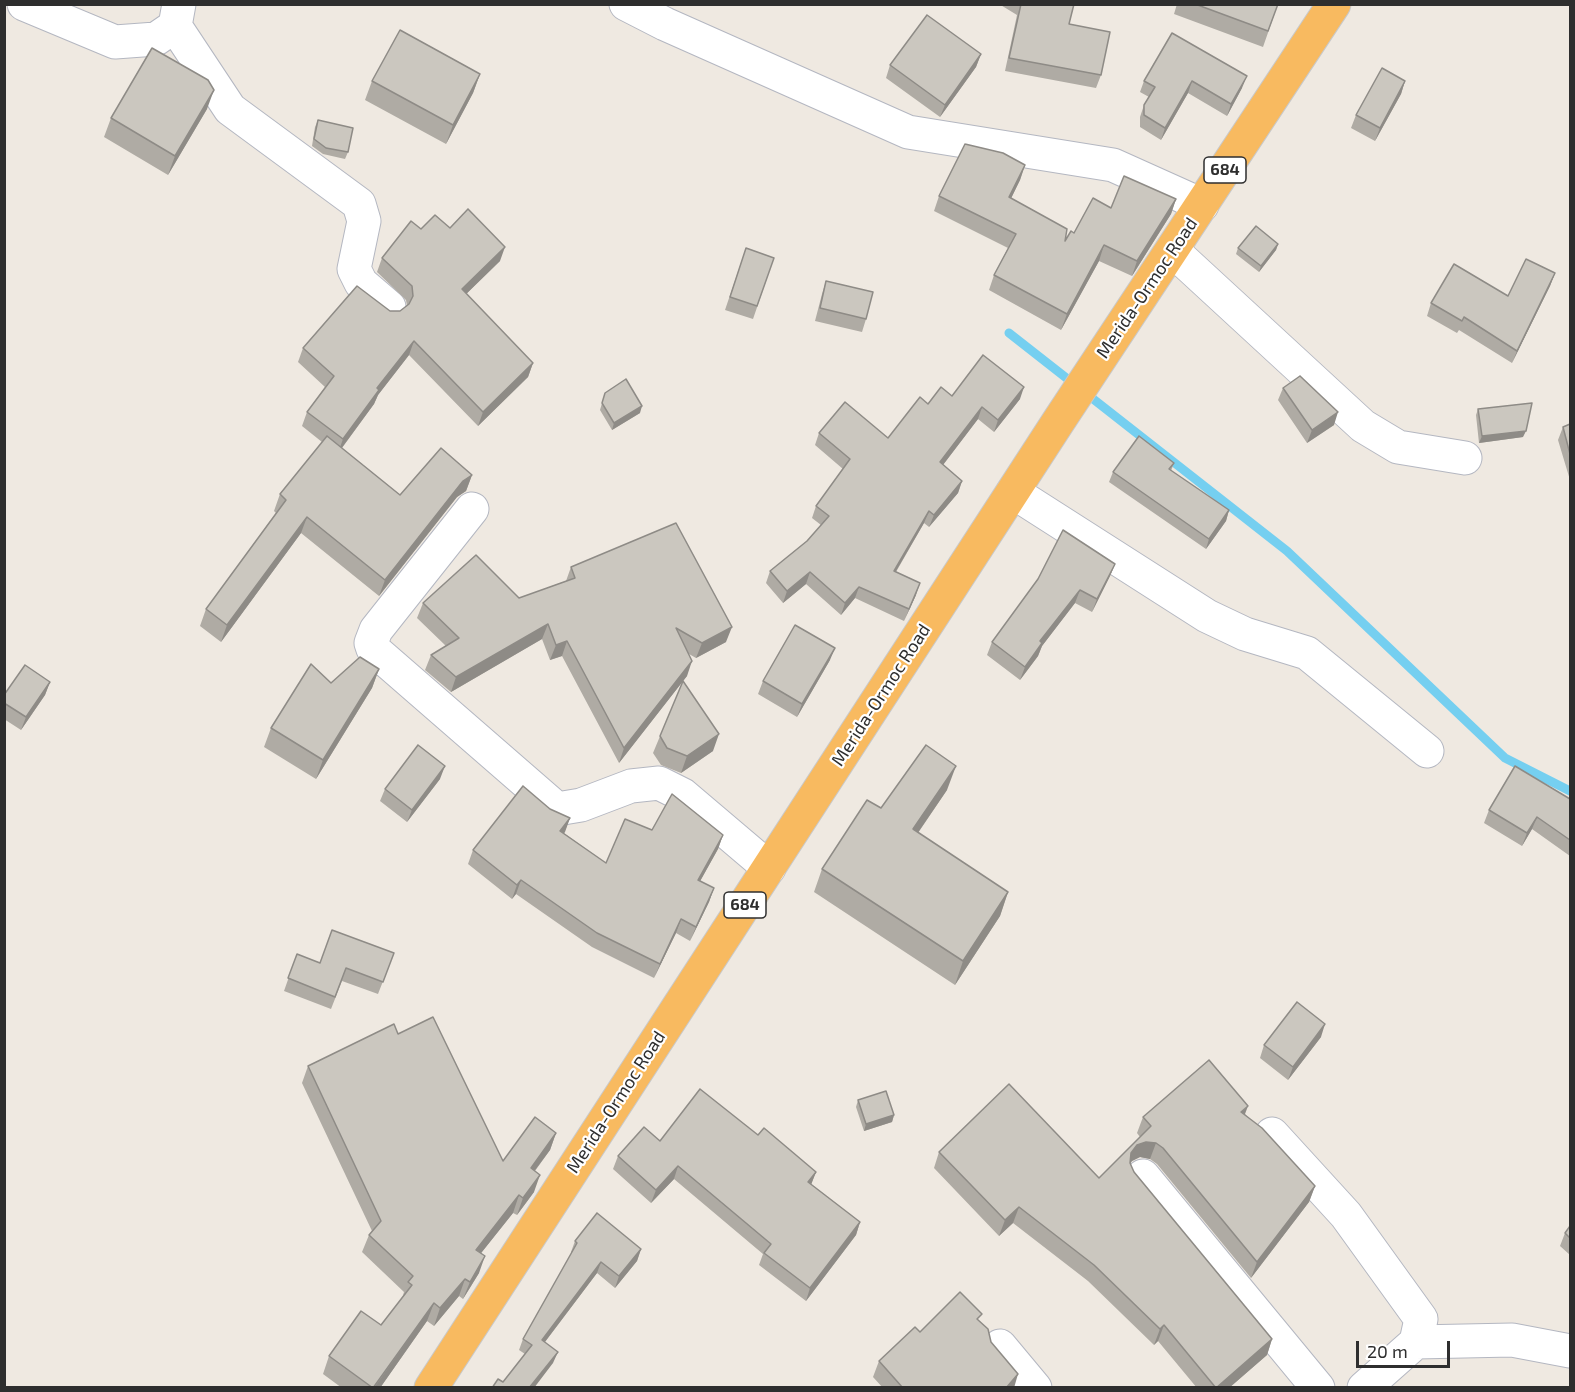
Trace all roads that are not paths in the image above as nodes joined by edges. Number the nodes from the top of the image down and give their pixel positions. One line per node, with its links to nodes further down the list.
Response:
1 (24, 4): 4 (street)
2 (626, 4): 5 (street)
3 (1334, 4): 5 (highway, Merida-Ormoc Road / 684)
4 (177, 15): 7 (street)
5 (1202, 205): 6 (highway, Merida-Ormoc Road / 684)
6 (1172, 250): 8 (street); 9 (highway, Merida-Ormoc Road / 684)
7 (390, 307)
8 (1465, 458)
9 (1013, 492): 11 (street); 12 (highway, Merida-Ormoc Road / 684)
10 (472, 510): 12 (street)
11 (1427, 751)
12 (769, 868): 18 (highway, Merida-Ormoc Road / 684)
13 (1272, 1134): 15 (street)
14 (1143, 1176): 20 (street)
15 (1416, 1342): 17 (street); 21 (street)
16 (1000, 1346): 19 (street)
17 (1570, 1351)
18 (431, 1388)
19 (1035, 1388)
20 (1318, 1388)
21 (1364, 1388)

